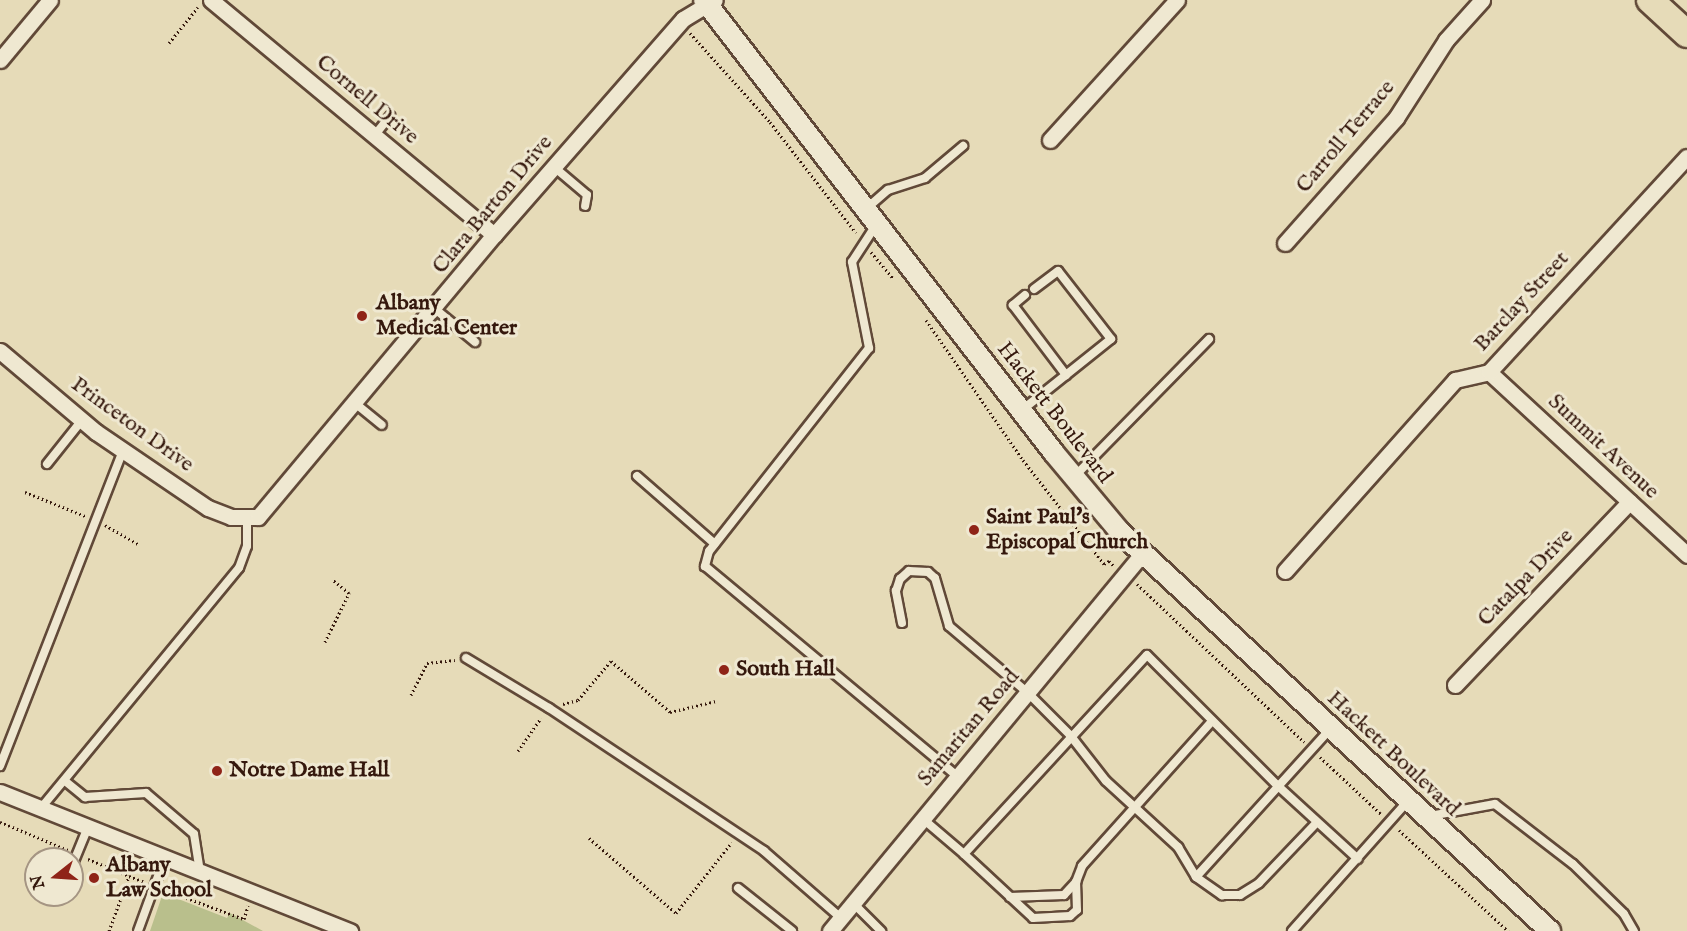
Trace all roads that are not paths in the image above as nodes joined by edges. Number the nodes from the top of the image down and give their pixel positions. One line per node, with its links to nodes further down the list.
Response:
1 (50, 0): 8 (street)
2 (211, 0): 10 (street, Cornell Drive)
3 (1177, 0): 11 (street)
4 (1482, 0): 18 (street, Carroll Terrace)
5 (1650, 0): 7 (main road)
6 (709, 2): 14 (street, Clara Barton Drive); 16 (street, Hackett Boulevard)
7 (1687, 34)
8 (0, 60)
9 (390, 116): 10 (lane)
10 (374, 136): 17 (street, Cornell Drive)
11 (1050, 140)
12 (963, 146): 16 (lane)
13 (1687, 157): 25 (street, Barclay Street)
14 (554, 167): 15 (lane); 17 (street, Clara Barton Drive)
15 (585, 206)
16 (872, 216): 28 (street, Hackett Boulevard); 37 (lane)
17 (494, 235): 21 (street, Clara Barton Drive)
18 (1285, 243)
19 (1034, 289): 26 (lane)
20 (1025, 295): 26 (lane)
21 (435, 309): 23 (lane); 27 (street, Clara Barton Drive)
22 (1209, 339): 34 (lane)
23 (475, 342)
24 (0, 351): 29 (street, Princeton Drive)
25 (1489, 372): 35 (street, Summit Avenue); 40 (street, Barclay Street)
26 (1066, 375): 28 (lane)
27 (356, 404): 30 (lane); 36 (street, Clara Barton Drive)
28 (1021, 410): 34 (street, Hackett Boulevard)
29 (82, 420): 31 (street, Princeton Drive); 32 (lane)
30 (382, 425)
31 (123, 450): 36 (street, Princeton Drive); 48 (lane)
32 (47, 464)
33 (637, 476): 37 (lane)
34 (1073, 478): 38 (street, Hackett Boulevard)
35 (1629, 502): 39 (street, Summit Avenue); 43 (street, Catalpa Drive)
36 (247, 519): 50 (lane)
37 (715, 544): 49 (lane)
38 (1142, 554): 44 (street, Samaritan Road); 46 (street, Hackett Boulevard)
39 (1687, 555)
40 (1285, 571)
41 (902, 623): 44 (lane)
42 (466, 658): 70 (lane)
43 (1455, 685)
44 (1028, 693): 47 (lane); 49 (street, Samaritan Road)
45 (1212, 721): 47 (lane); 51 (lane); 55 (lane)
46 (1330, 729): 51 (lane); 53 (street, Hackett Boulevard)
47 (1070, 735): 55 (lane); 61 (lane)
48 (0, 766)
49 (958, 777): 57 (street, Samaritan Road)
50 (65, 781): 54 (lane); 64 (lane)
51 (1278, 786): 58 (lane); 65 (lane)
52 (0, 792): 54 (street)
53 (1408, 801): 56 (street, Hackett Boulevard); 63 (lane)
54 (41, 808): 59 (street)
55 (1133, 808): 65 (lane); 66 (lane)
56 (1426, 817): 77 (street, Hackett Boulevard); 78 (lane)
57 (923, 819): 61 (lane); 69 (street, Samaritan Road)
58 (1317, 822): 63 (lane); 65 (lane)
59 (88, 827): 60 (lane); 62 (street)
60 (80, 847)
61 (964, 854): 68 (lane)
62 (165, 857): 64 (street); 71 (lane)
63 (1358, 858): 76 (lane)
64 (200, 871): 72 (street)
65 (1196, 877)
66 (1076, 882): 68 (lane); 68 (lane)
67 (738, 888): 73 (lane)
68 (1010, 897)
69 (852, 903): 70 (street, Samaritan Road); 75 (lane)
70 (841, 918): 74 (street, Samaritan Road)
71 (138, 931)
72 (350, 931)
73 (792, 931)
74 (830, 931)
75 (881, 931)
76 (1292, 931)
77 (1550, 931)
78 (1634, 931)

